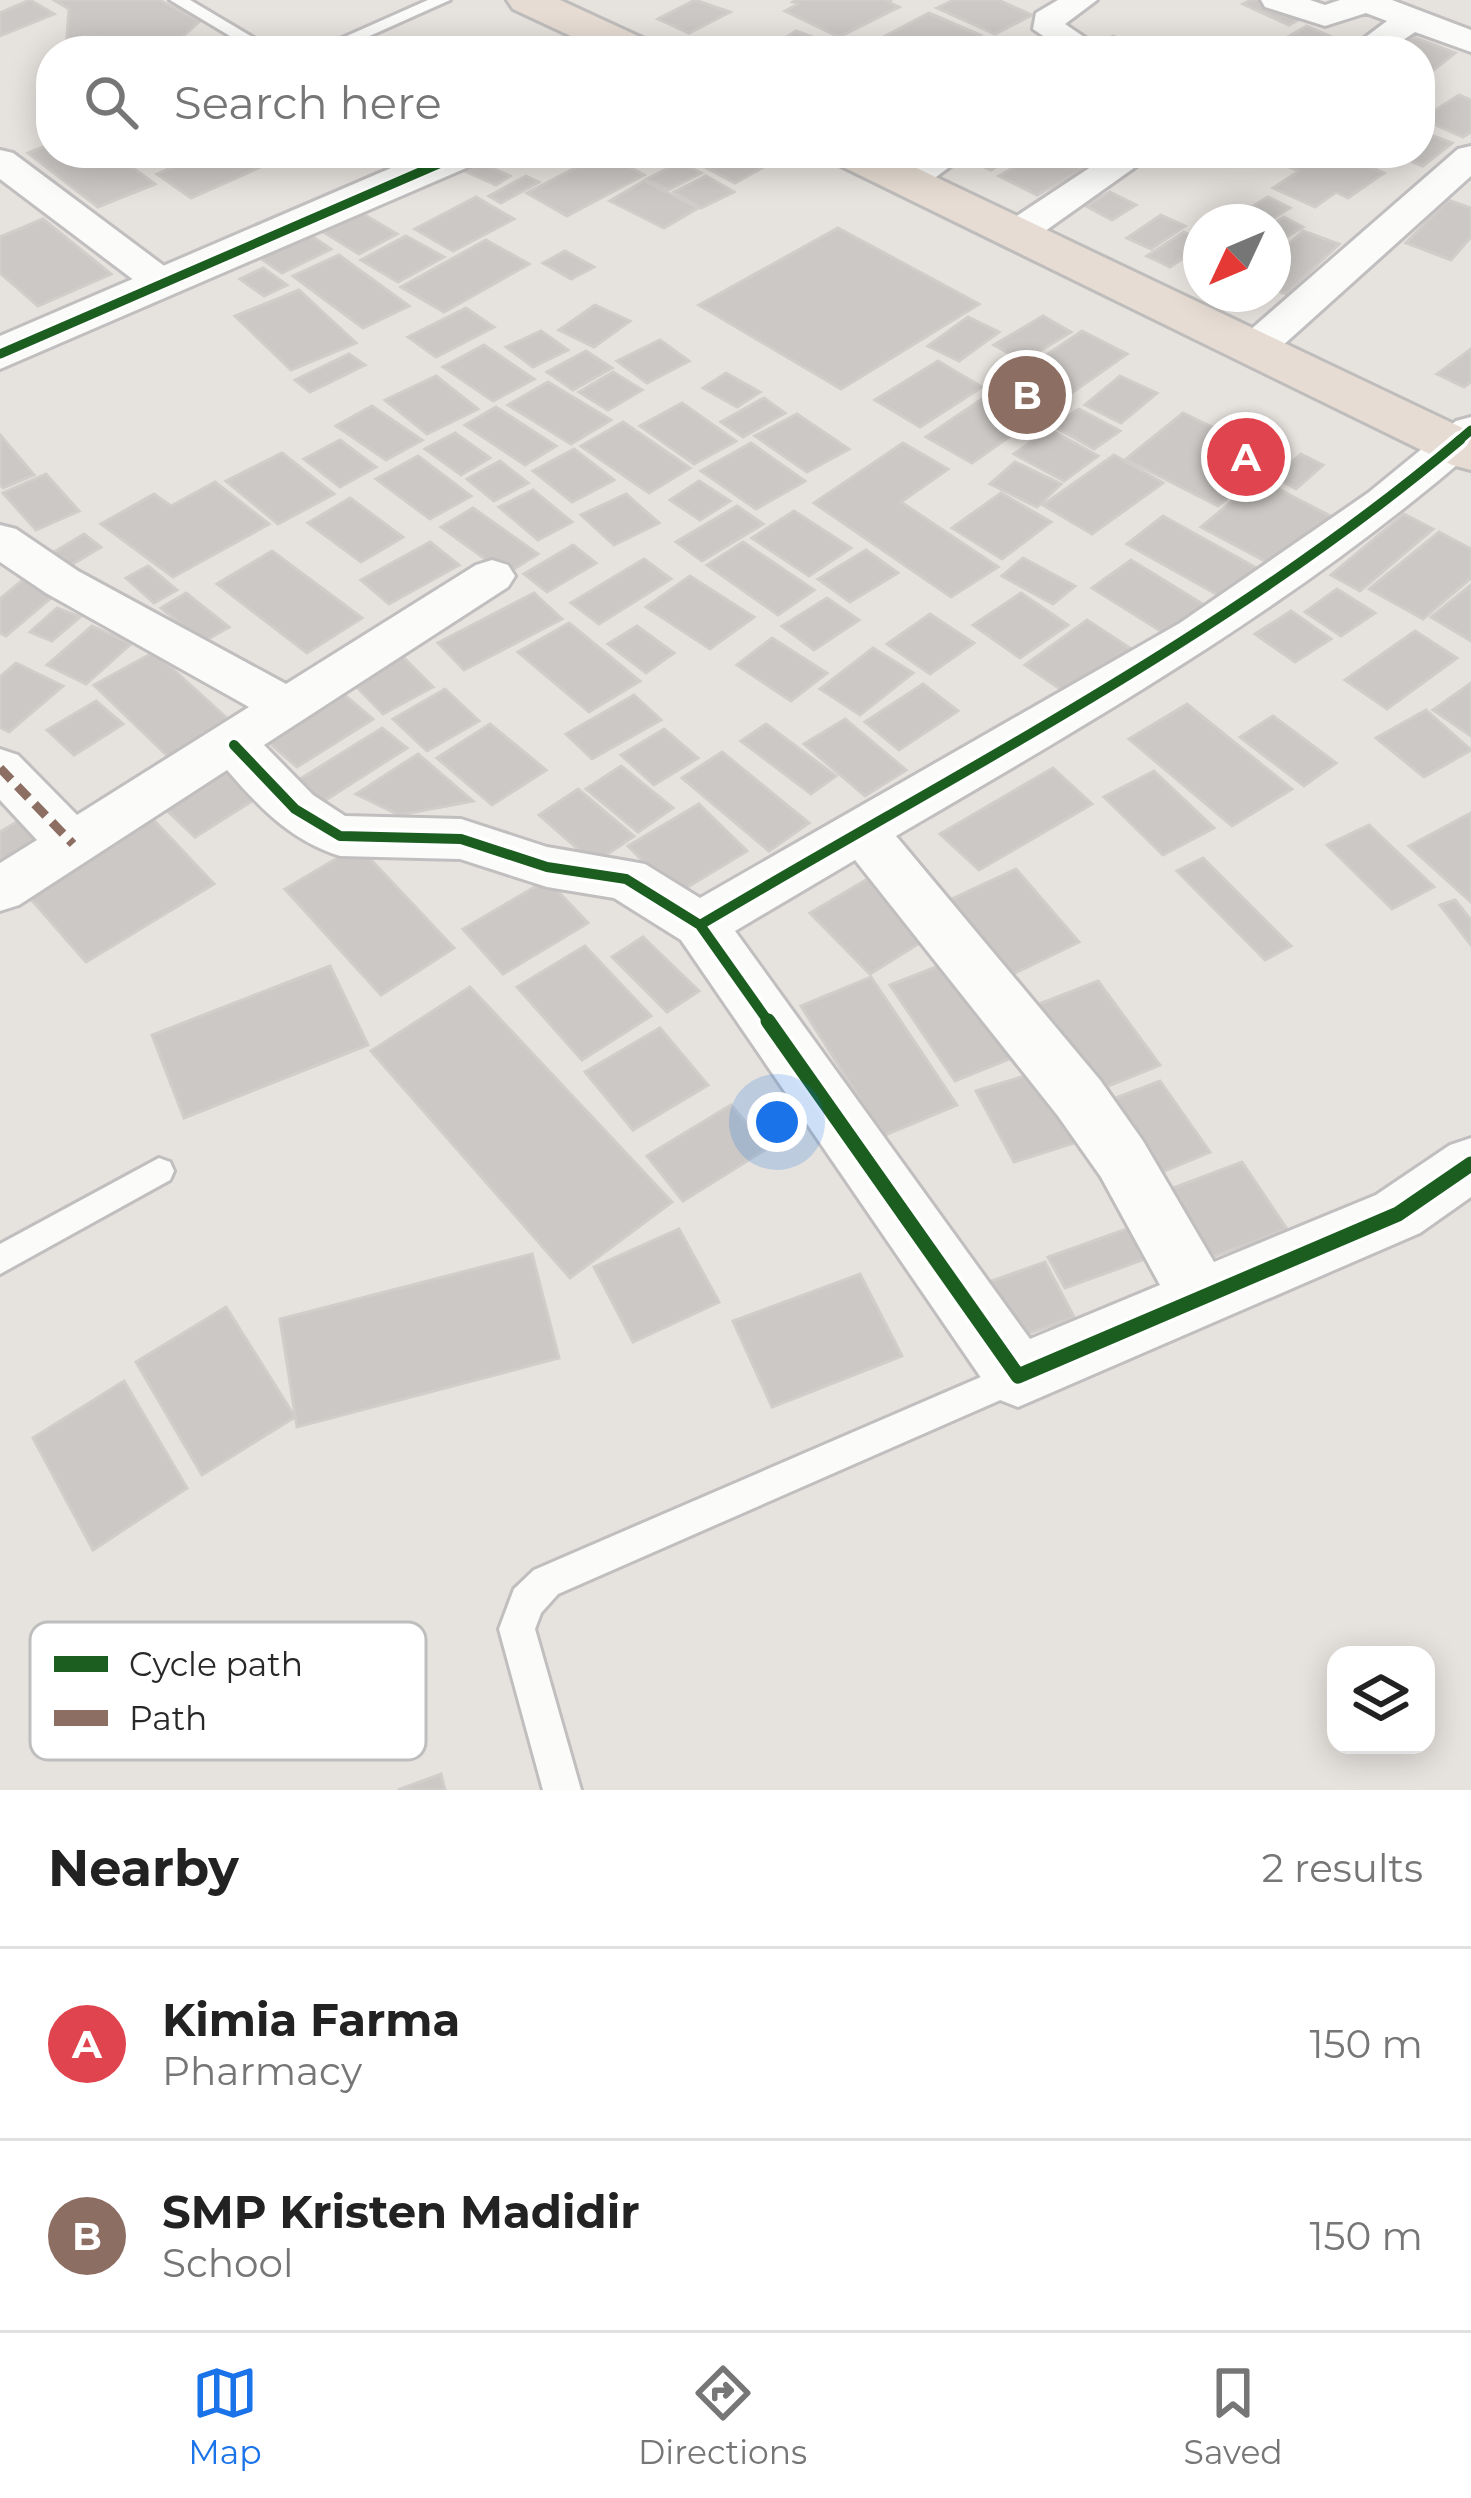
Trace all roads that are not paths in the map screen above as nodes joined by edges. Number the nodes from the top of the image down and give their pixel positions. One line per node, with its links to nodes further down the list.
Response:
1 (178, 0): 7 (lane)
2 (442, 0): 8 (lane)
3 (527, 0): 9 (highway)
4 (1081, 0): 10 (street)
5 (1277, 0): 6 (street)
6 (1413, 19): 11 (street); 12 (street)
7 (241, 36)
8 (357, 36)
9 (604, 36)
10 (1065, 36)
11 (1387, 36)
12 (1471, 42)
13 (1471, 157): 22 (street)
14 (0, 161): 21 (street)
15 (429, 168): 21 (street)
16 (880, 168): 19 (highway)
17 (927, 168): 19 (street)
18 (1114, 168): 20 (street)
19 (907, 181): 20 (highway)
20 (1017, 233): 22 (highway)
21 (161, 282): 23 (street)
22 (1256, 347): 24 (highway)
23 (0, 354)
24 (1466, 442): 30 (street)
25 (0, 540): 27 (street)
26 (492, 576): 27 (street)
27 (288, 707): 28 (street)
28 (234, 745): 31 (street); 33 (street)
29 (0, 768): 31 (street)
30 (860, 829): 33 (street); 37 (street)
31 (73, 844): 32 (street)
32 (0, 890)
33 (700, 925): 38 (street)
34 (1471, 1164): 37 (street)
35 (160, 1171): 36 (lane)
36 (0, 1260)
37 (1201, 1299): 38 (street)
38 (1018, 1376): 39 (lane)
39 (562, 1790)

